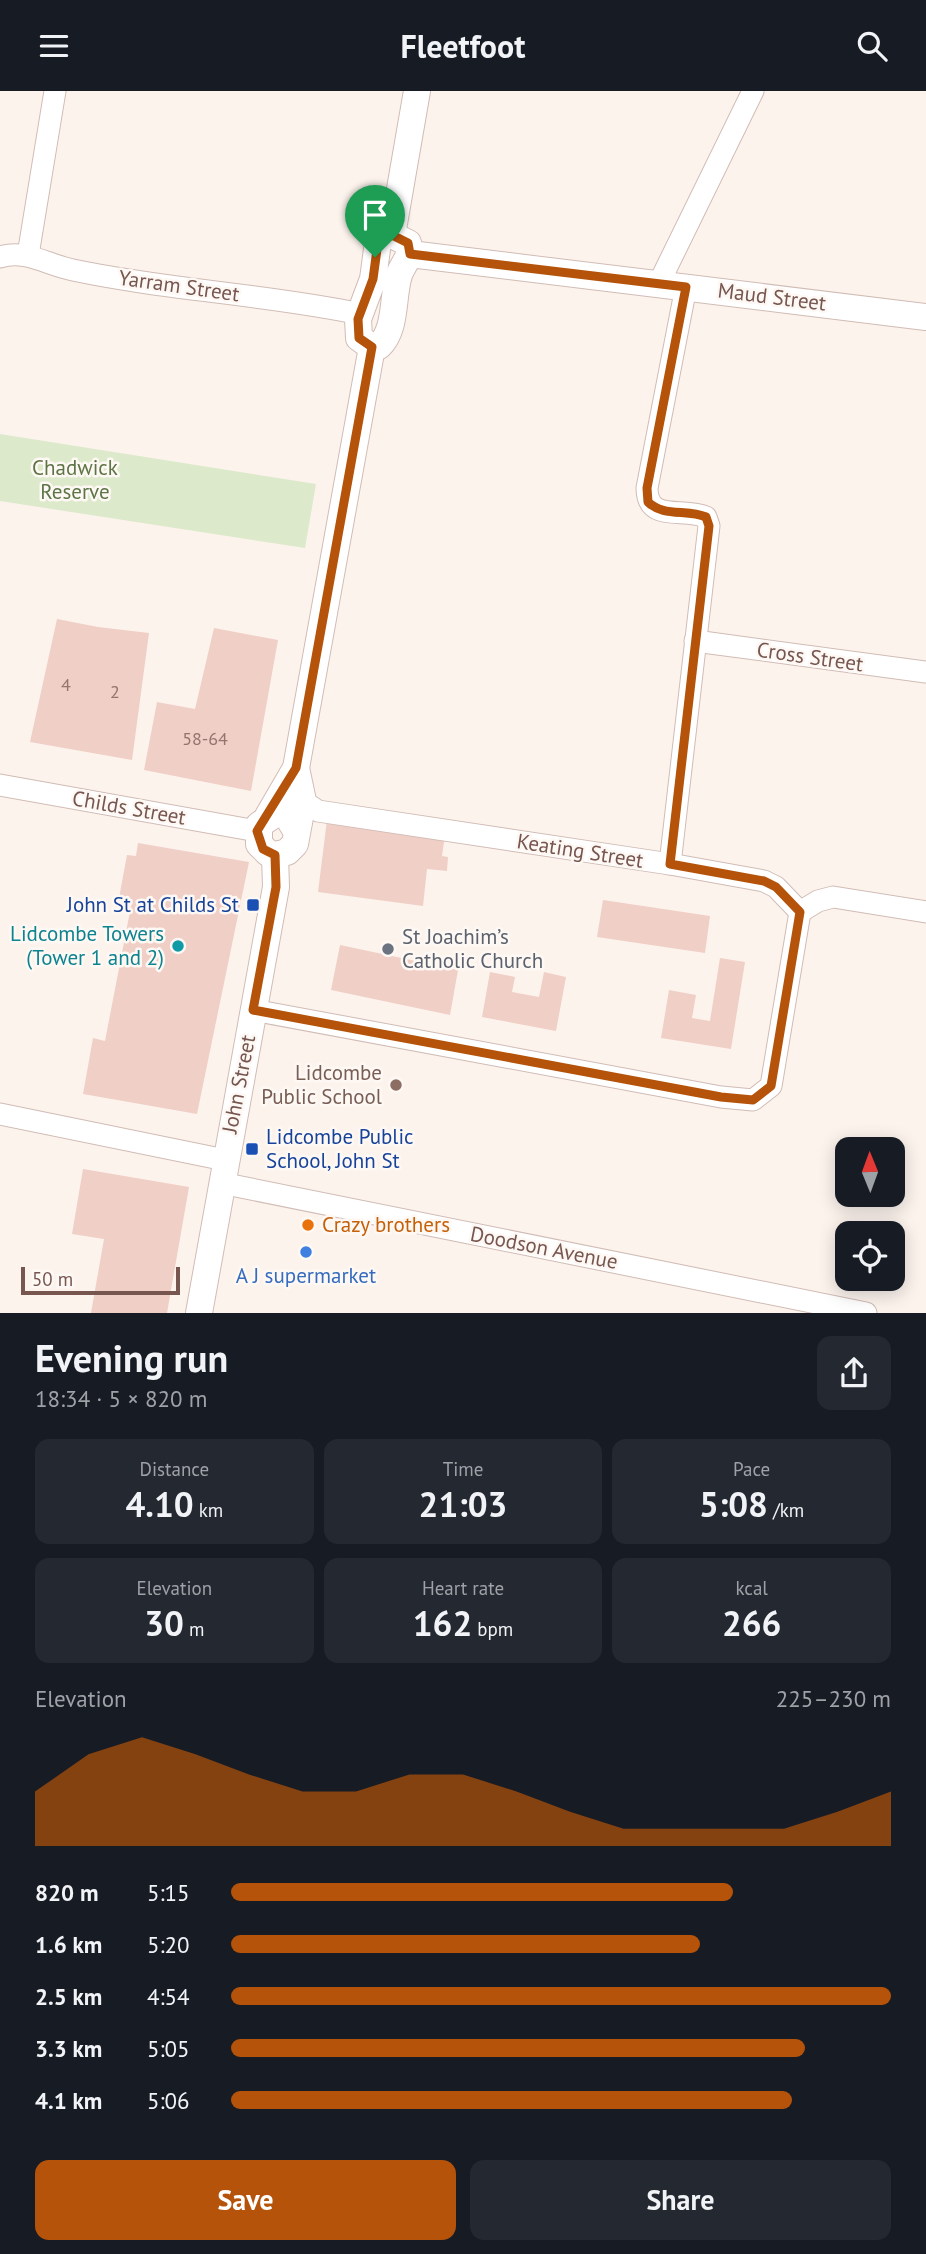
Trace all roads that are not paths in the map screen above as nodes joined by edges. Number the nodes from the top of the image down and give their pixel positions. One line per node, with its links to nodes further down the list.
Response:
1 (55, 91): 6 (street)
2 (417, 91): 4 (street)
3 (753, 91): 8 (street)
4 (392, 235): 5 (street); 10 (street)
5 (410, 254): 8 (street, Maud Street); 12 (street)
6 (28, 255): 7 (street, Yarram Street); 10 (street, Yarram Street)
7 (0, 257)
8 (659, 283): 9 (street, Maud Street)
9 (686, 287): 11 (street, Maud Street); 13 (street)
10 (360, 314): 12 (street)
11 (926, 317)
12 (372, 347): 15 (street)
13 (695, 641): 14 (street, Cross Street); 21 (street)
14 (926, 672)
15 (296, 768): 17 (street); 18 (street)
16 (0, 785): 18 (street, Childs Street)
17 (303, 801): 19 (street); 21 (street, Keating Street)
18 (263, 824): 19 (street); 20 (street)
19 (297, 832): 20 (street)
20 (275, 855): 24 (street, John Street)
21 (670, 864): 22 (street, Keating Street)
22 (800, 912): 23 (street); 24 (street)
23 (926, 912)
24 (253, 1010): 26 (street, John Street)
25 (0, 1114): 26 (street, Doodson Avenue)
26 (223, 1171): 27 (street, John Street); 28 (street, Doodson Avenue)
27 (199, 1313)
28 (866, 1313)

